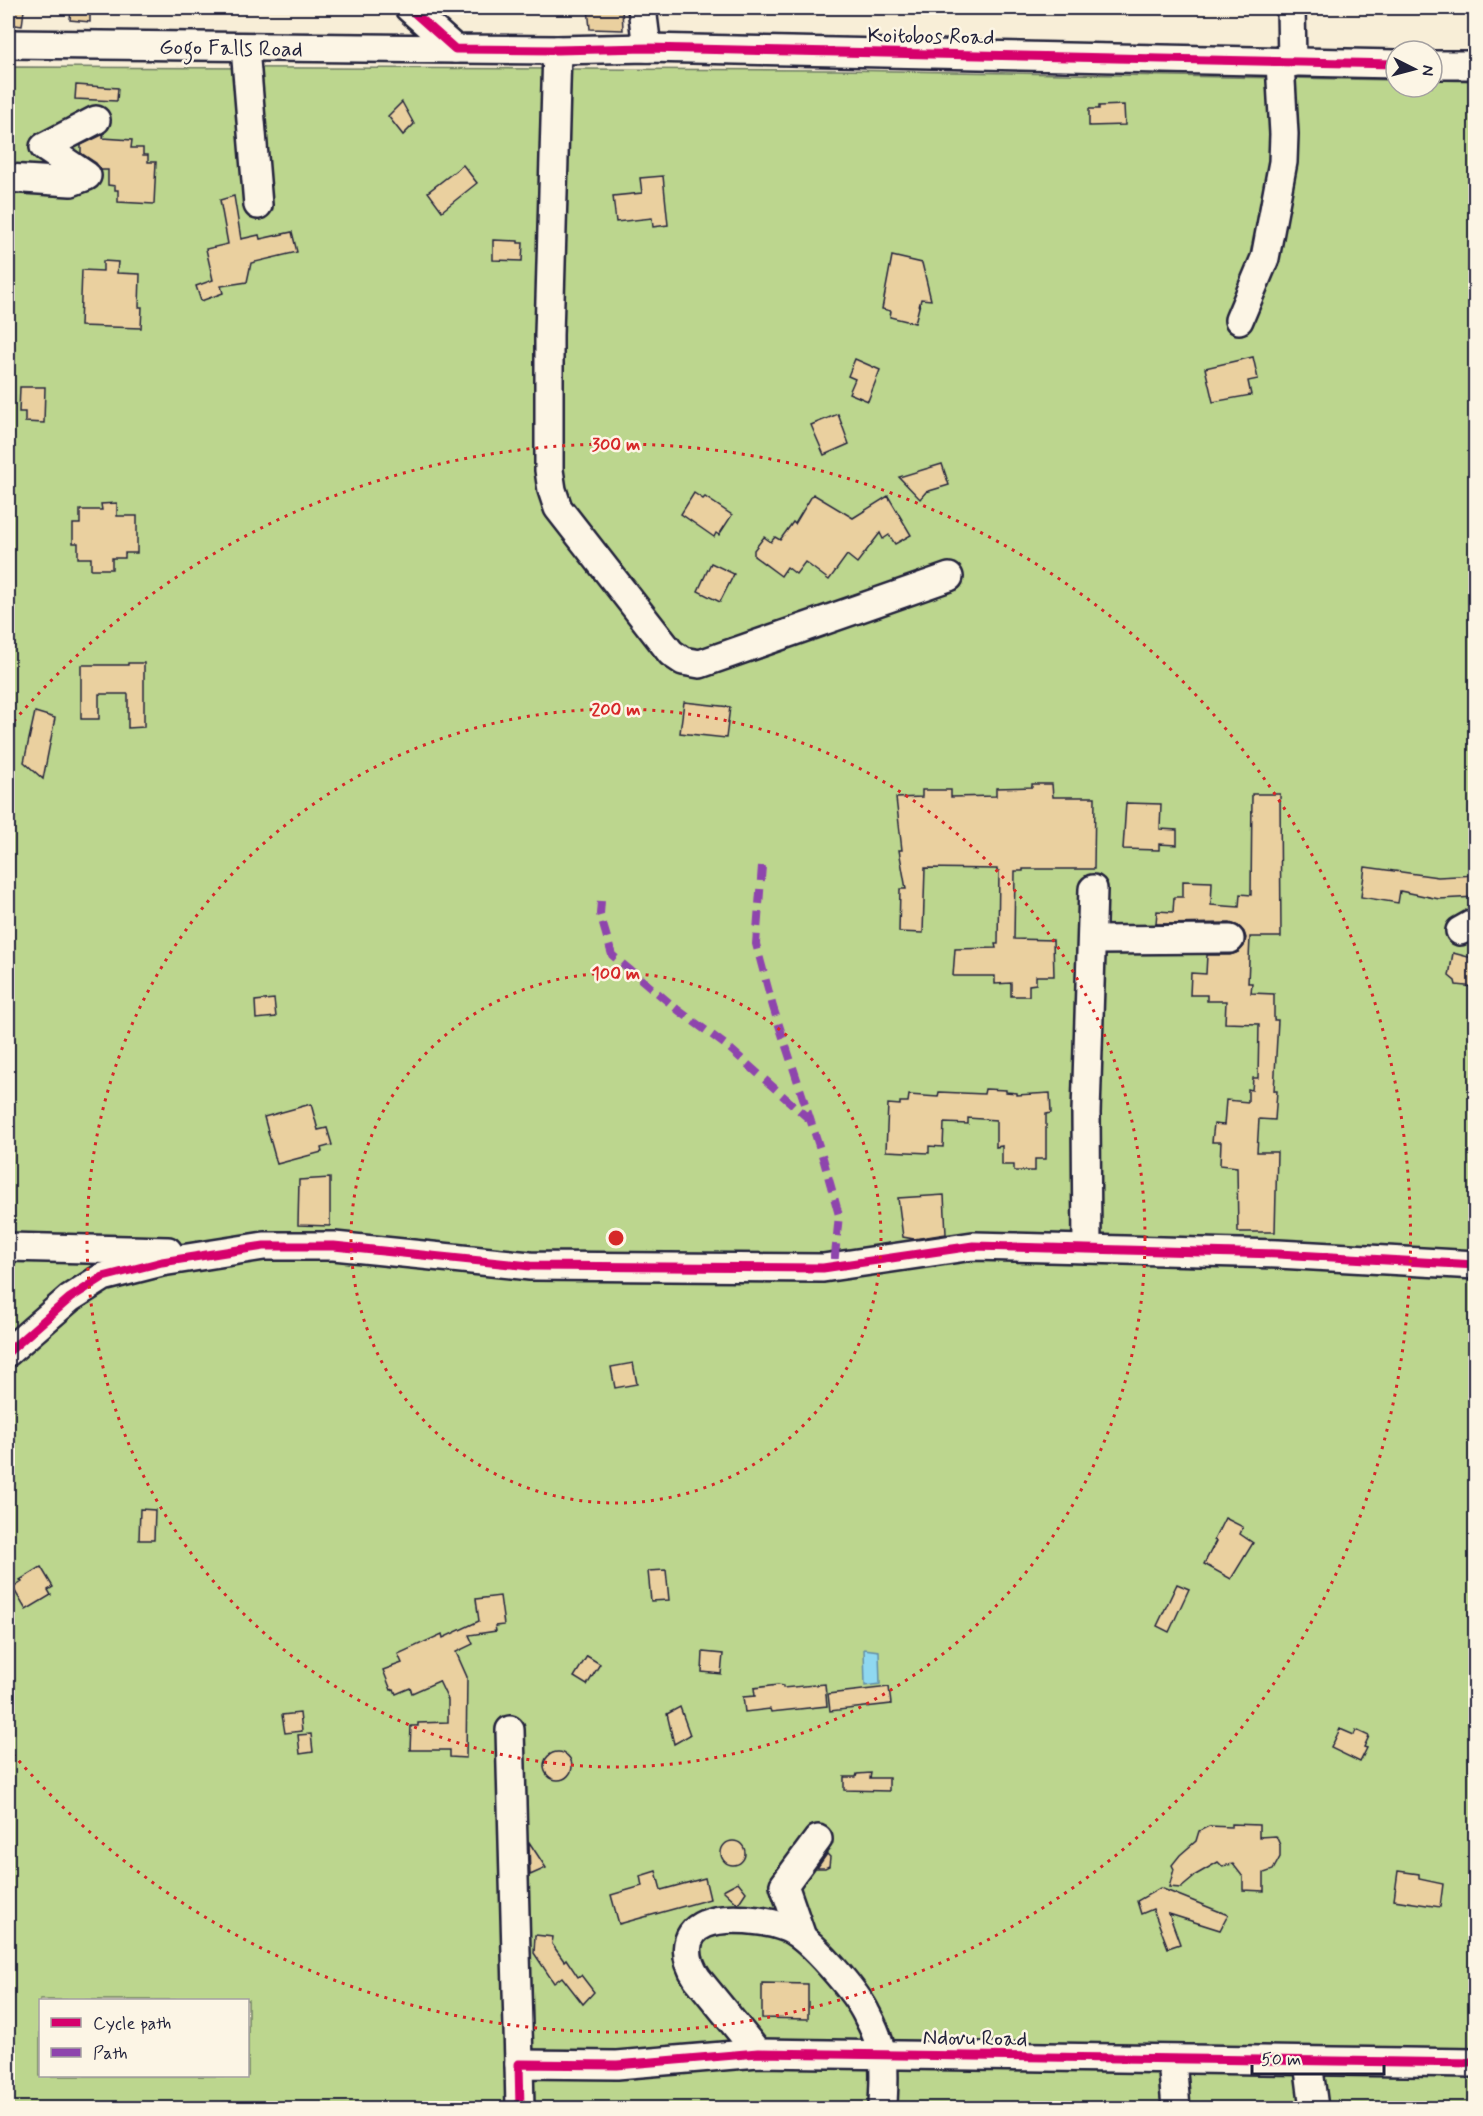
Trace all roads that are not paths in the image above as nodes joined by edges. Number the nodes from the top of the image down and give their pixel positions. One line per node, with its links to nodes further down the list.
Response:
1 (409, 8): 7 (street)
2 (642, 8): 6 (street)
3 (1291, 8): 9 (street)
4 (8, 44): 5 (street, Gogo Falls Road)
5 (245, 48): 7 (street, Gogo Falls Road); 15 (street)
6 (647, 48): 8 (street, Koitobos Road); 9 (street, Koitobos Road)
7 (455, 49): 8 (street, Koitobos Road)
8 (557, 50): 17 (street)
9 (1286, 63): 10 (street, Koitobos Road); 16 (street)
10 (1384, 64)
11 (1444, 64): 12 (street)
12 (1476, 65)
13 (96, 120): 14 (street)
14 (8, 178)
15 (258, 205)
16 (1239, 320)
17 (949, 577)
18 (1093, 889): 20 (street)
19 (1230, 939): 20 (street)
20 (1093, 940): 22 (street)
21 (8, 1247): 23 (street)
22 (1087, 1249): 23 (street); 24 (street)
23 (220, 1253): 25 (street)
24 (1476, 1265)
25 (8, 1352)
26 (510, 1731): 34 (street)
27 (818, 1839): 28 (street)
28 (802, 1937): 29 (street); 30 (street)
29 (758, 2053): 30 (street, Ndovu Road); 34 (street, Ndovu Road)
30 (882, 2055): 31 (street, Ndovu Road); 36 (street)
31 (1172, 2060): 32 (street, Ndovu Road); 37 (street)
32 (1308, 2062): 33 (street, Ndovu Road); 38 (street)
33 (1476, 2063)
34 (519, 2064): 35 (street)
35 (520, 2109)
36 (883, 2109)
37 (1176, 2109)
38 (1314, 2109)

